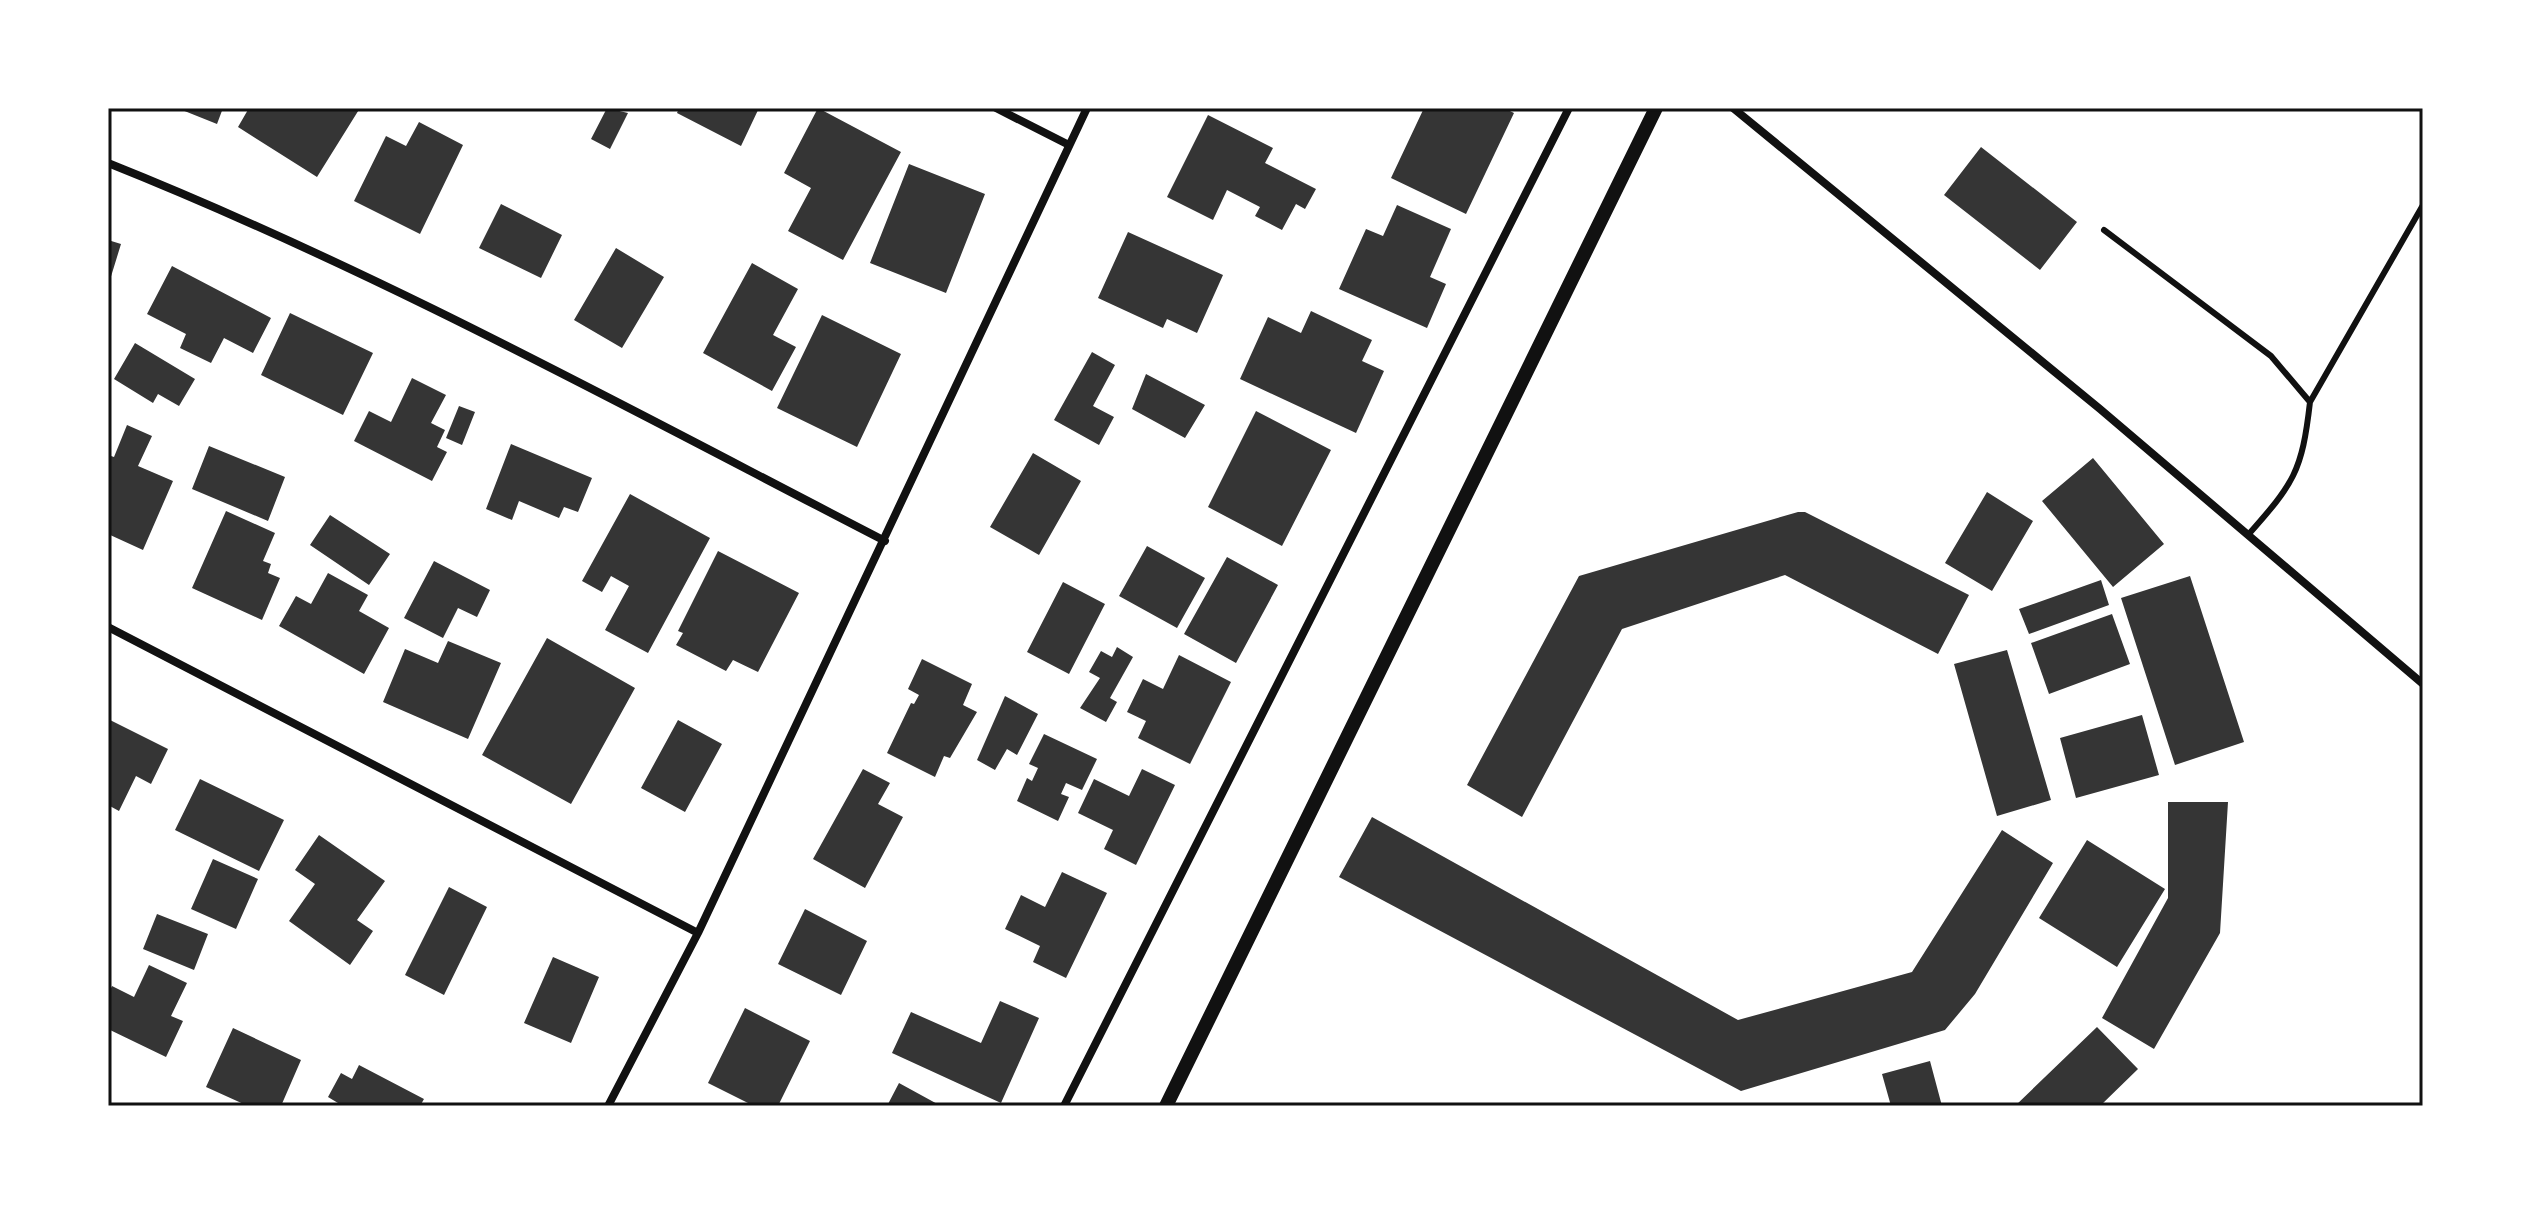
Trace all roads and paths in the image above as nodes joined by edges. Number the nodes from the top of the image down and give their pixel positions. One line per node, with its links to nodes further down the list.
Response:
1 (996, 108): 6 (street)
2 (1087, 108): 6 (street)
3 (1569, 108): 17 (street)
4 (1656, 108): 18 (street)
5 (1733, 108): 11 (street)
6 (1069, 145): 12 (street)
7 (108, 163): 12 (street)
8 (2423, 205): 10 (lane)
9 (2104, 230): 10 (lane)
10 (2310, 402): 11 (lane)
11 (2248, 535): 14 (street)
12 (885, 541): 15 (street)
13 (108, 627): 15 (street)
14 (2423, 684)
15 (698, 933): 16 (street)
16 (608, 1106)
17 (1064, 1106)
18 (1166, 1106)

